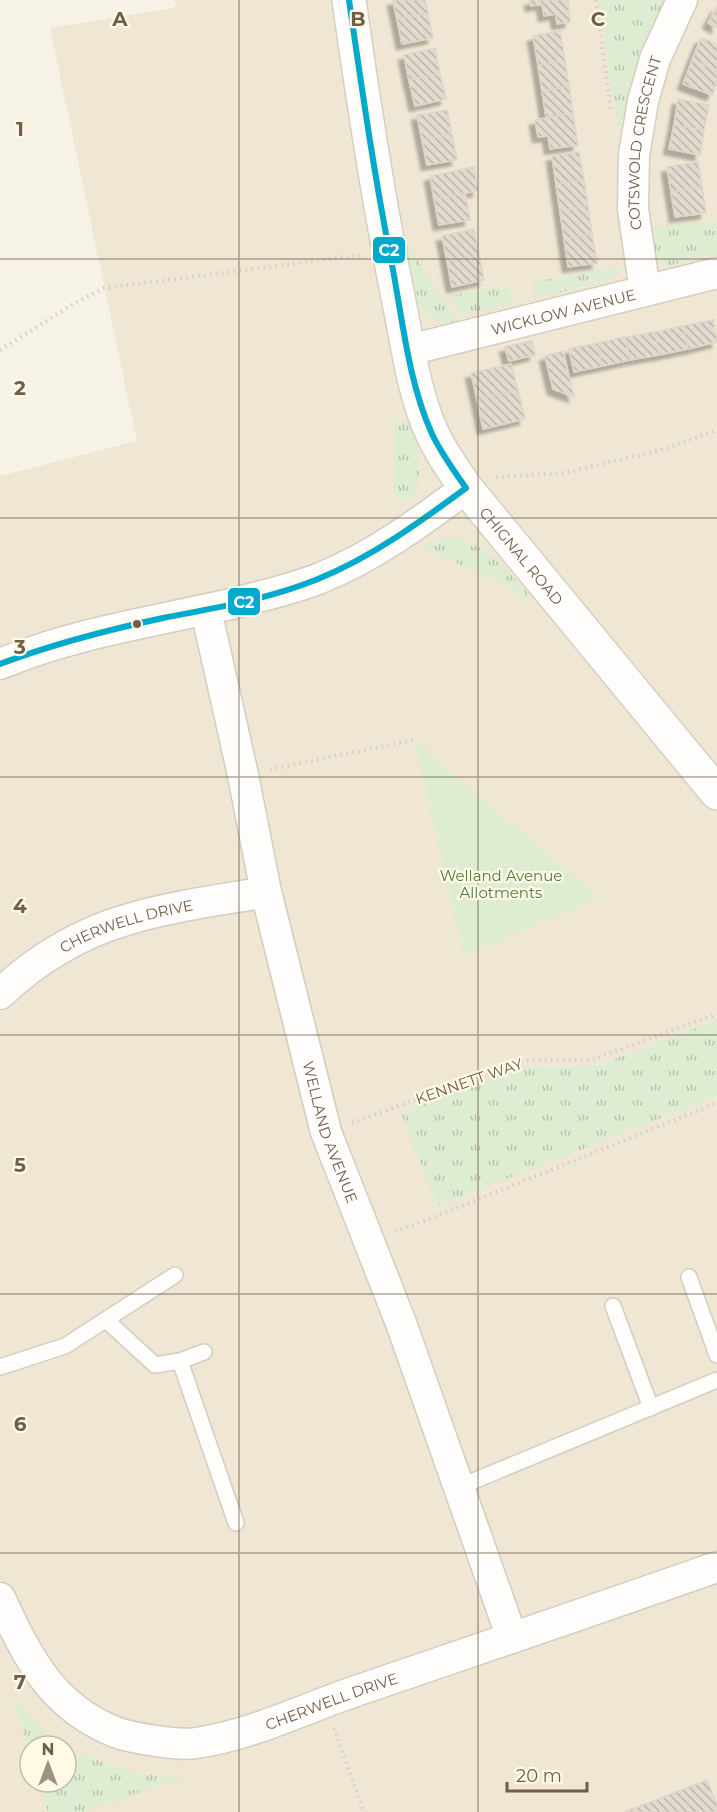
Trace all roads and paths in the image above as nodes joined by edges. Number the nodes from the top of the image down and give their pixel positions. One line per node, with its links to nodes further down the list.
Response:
1 (349, 0): 5 (street, CHIGNAL ROAD)
2 (596, 0): 4 (path)
3 (682, 0): 7 (street, COTSWOLD CRESCENT)
4 (611, 113)
5 (389, 252): 8 (path); 9 (street, CHIGNAL ROAD)
6 (717, 273): 7 (street, WICKLOW AVENUE)
7 (645, 291): 9 (street, WICKLOW AVENUE)
8 (0, 350)
9 (409, 350): 11 (street, CHIGNAL ROAD)
10 (717, 430): 11 (path)
11 (466, 488): 12 (street); 16 (street, CHIGNAL ROAD)
12 (206, 610): 13 (street); 15 (street, WELLAND AVENUE)
13 (0, 664)
14 (414, 740): 15 (path)
15 (243, 775): 17 (street, WELLAND AVENUE)
16 (717, 793)
17 (266, 892): 18 (street, CHERWELL DRIVE); 21 (street, WELLAND AVENUE)
18 (0, 994)
19 (717, 1014): 21 (path, KENNETT WAY)
20 (717, 1103): 22 (path)
21 (326, 1132): 22 (street, WELLAND AVENUE)
22 (369, 1240): 33 (street, WELLAND AVENUE)
23 (175, 1275): 26 (lane)
24 (689, 1277): 28 (lane)
25 (613, 1306): 32 (lane)
26 (106, 1320): 29 (lane); 30 (lane)
27 (204, 1352): 29 (lane)
28 (717, 1355)
29 (180, 1361): 34 (lane)
30 (0, 1367)
31 (717, 1380): 32 (lane)
32 (651, 1408): 33 (lane)
33 (459, 1486): 37 (street, WELLAND AVENUE)
34 (236, 1523)
35 (717, 1566): 37 (street, CHERWELL DRIVE)
36 (0, 1598): 38 (street, CHERWELL DRIVE)
37 (512, 1638): 38 (street, CHERWELL DRIVE)
38 (325, 1702): 39 (path)
39 (364, 1812)

